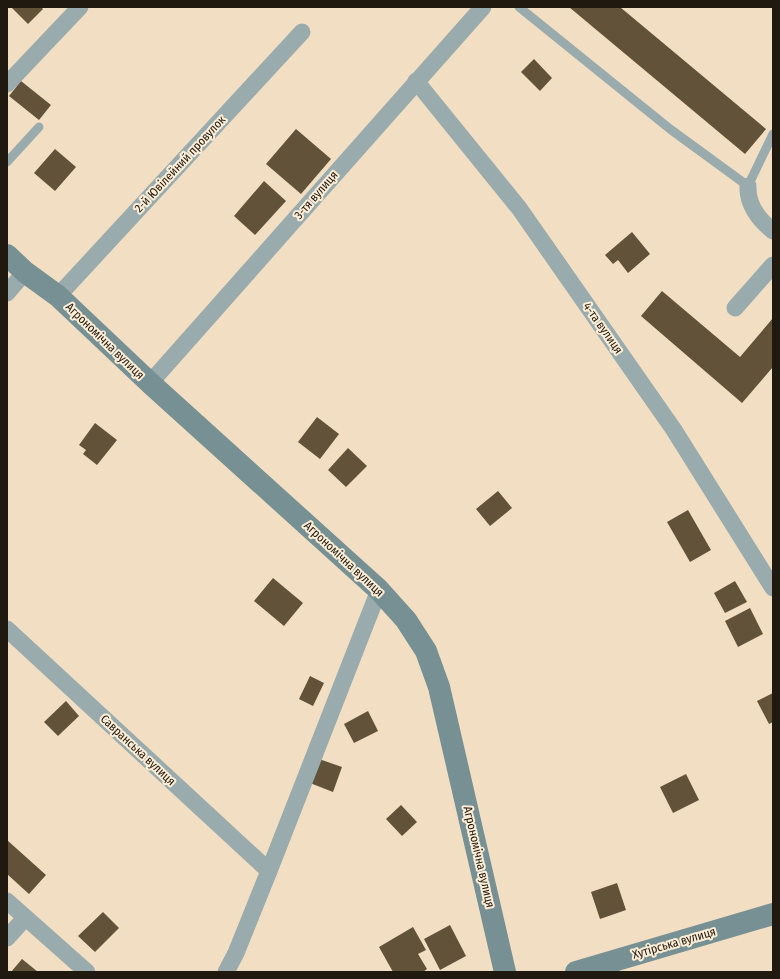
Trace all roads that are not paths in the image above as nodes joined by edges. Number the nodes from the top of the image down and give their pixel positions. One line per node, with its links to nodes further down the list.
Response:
1 (80, 7): 6 (street)
2 (483, 7): 5 (street, 3-тя вулиця)
3 (519, 7): 10 (lane)
4 (302, 32): 16 (street, 2-й Ювілейний провулок)
5 (416, 81): 18 (street, 3-тя вулиця); 19 (street, 4-та вулиця)
6 (7, 84)
7 (39, 128): 9 (lane)
8 (773, 134): 10 (lane)
9 (7, 162)
10 (748, 186): 11 (street)
11 (773, 231)
12 (7, 255): 14 (street, Агрономічна вулиця)
13 (773, 265): 17 (street)
14 (25, 272): 15 (street); 16 (street, Агрономічна вулиця)
15 (7, 293)
16 (58, 296): 18 (street, Агрономічна вулиця)
17 (734, 308)
18 (150, 383): 20 (street, Агрономічна вулиця)
19 (773, 588)
20 (379, 590): 22 (street); 29 (street, Агрономічна вулиця)
21 (7, 629): 22 (street, Савранська вулиця)
22 (269, 871): 28 (street)
23 (7, 902): 25 (street)
24 (773, 914): 30 (street, Хутірська вулиця)
25 (26, 918): 26 (street); 27 (street)
26 (7, 938)
27 (87, 972)
28 (226, 972)
29 (506, 972)
30 (576, 972)

